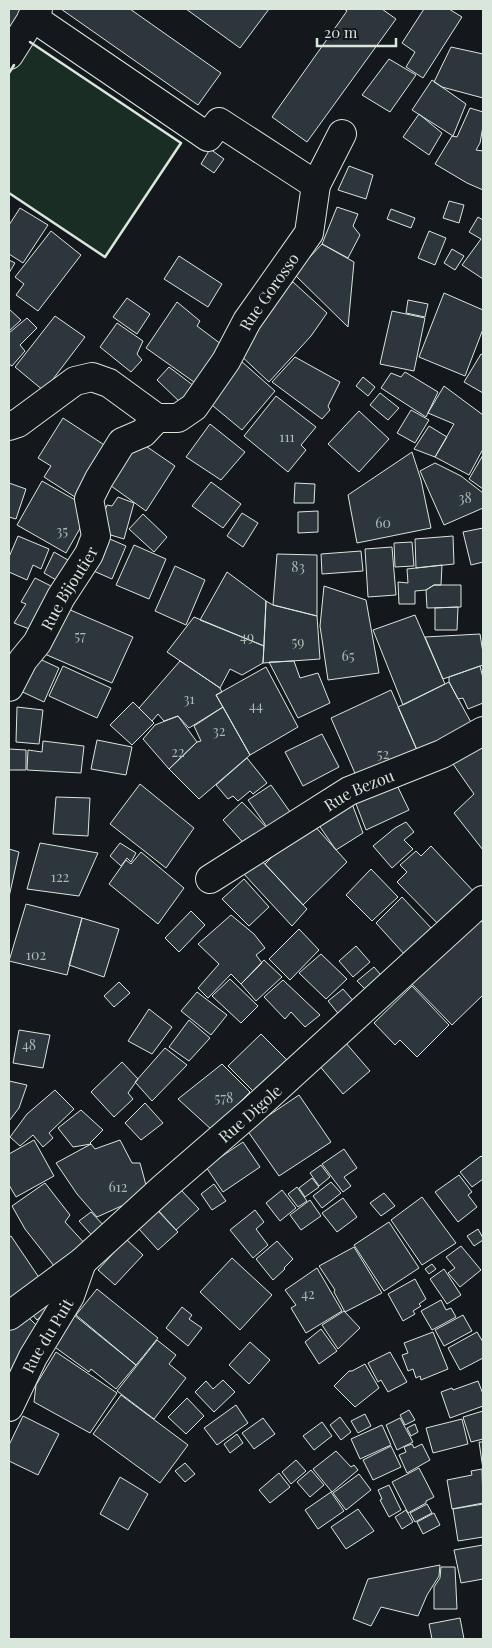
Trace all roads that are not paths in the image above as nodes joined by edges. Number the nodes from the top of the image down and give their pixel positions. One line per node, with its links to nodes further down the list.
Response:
1 (35, 13): 2 (street); 4 (street)
2 (9, 55)
3 (342, 134): 4 (street, Rue Gorosso)
4 (316, 185): 5 (street, Rue Gorosso)
5 (157, 418): 6 (street); 7 (street, Rue Bijoutier)
6 (9, 426)
7 (9, 687)
8 (483, 731): 9 (street, Rue Bezou)
9 (210, 879)
10 (483, 900): 11 (street, Rue Digole)
11 (82, 1262): 12 (street, Rue Digole); 13 (street, Rue du Puit)
12 (9, 1316)
13 (9, 1406)

